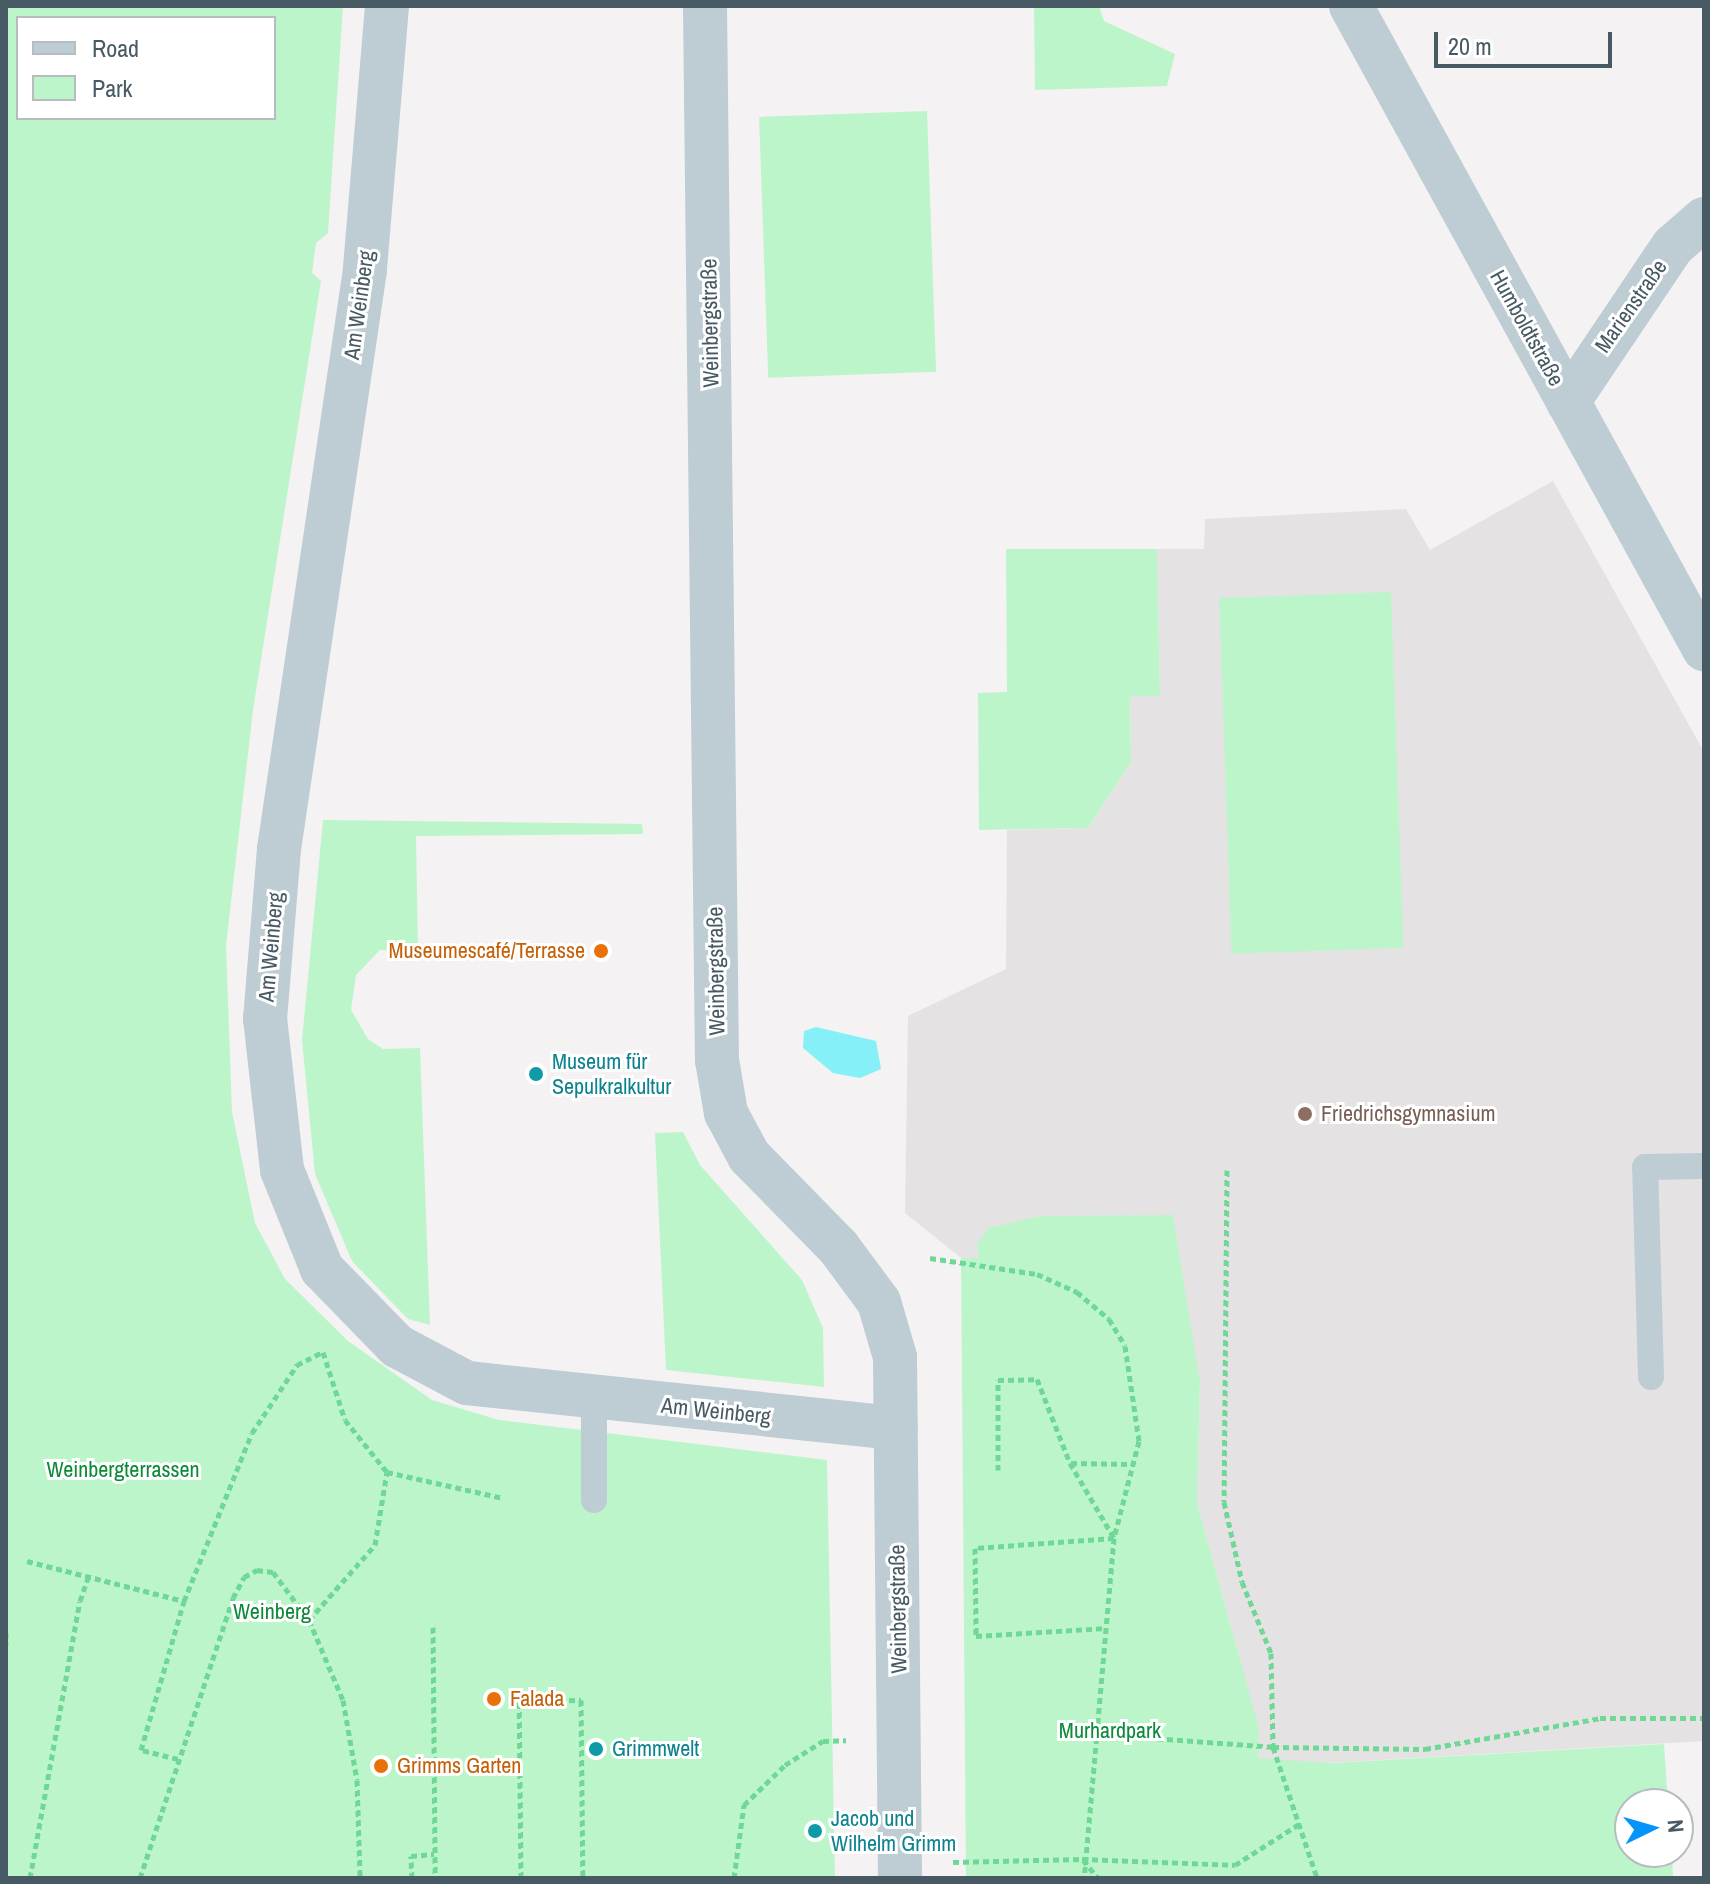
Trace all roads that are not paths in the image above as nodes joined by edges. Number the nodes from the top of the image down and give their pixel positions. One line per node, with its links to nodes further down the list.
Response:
1 (387, 6): 9 (street, Am Weinberg)
2 (705, 6): 10 (street, Weinbergstraße)
3 (1351, 6): 5 (street, Humboldtstraße)
4 (1704, 219): 5 (street, Marienstraße)
5 (1568, 402): 6 (street, Humboldtstraße)
6 (1704, 649)
7 (1704, 1166): 8 (lane)
8 (1651, 1377)
9 (594, 1399): 10 (street, Am Weinberg); 11 (lane)
10 (896, 1428): 12 (street, Weinbergstraße)
11 (594, 1500)
12 (900, 1870)

